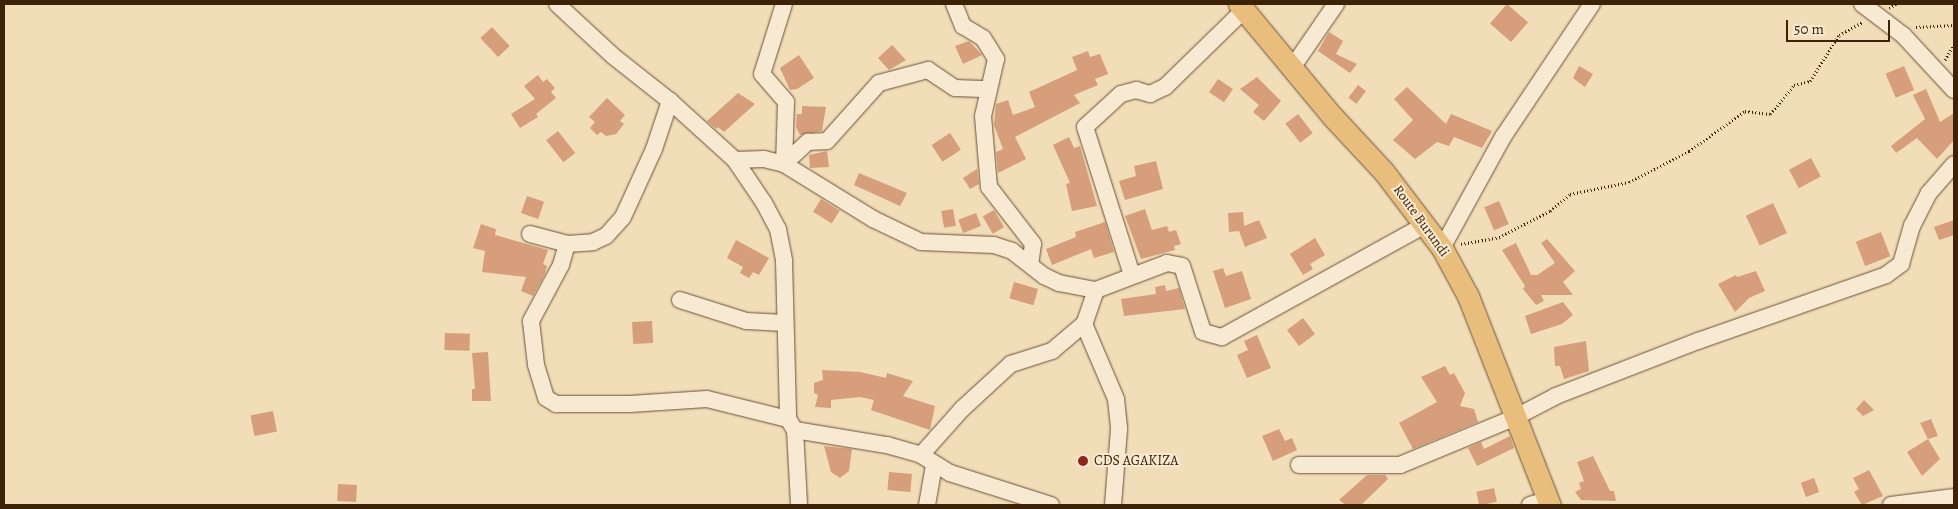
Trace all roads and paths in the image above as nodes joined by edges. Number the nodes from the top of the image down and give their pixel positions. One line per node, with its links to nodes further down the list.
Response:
1 (557, 4): 15 (street)
2 (784, 4): 17 (street)
3 (954, 4): 13 (street)
4 (1336, 4): 12 (street)
5 (1592, 4): 22 (street)
6 (1862, 4): 9 (street)
7 (1896, 4): 9 (path)
8 (1242, 7): 12 (main road, Route Burundi); 24 (street)
9 (1876, 15): 14 (street); 22 (path)
10 (1908, 24): 11 (path)
11 (1954, 25)
12 (1292, 68): 19 (main road, Route Burundi)
13 (989, 89): 17 (street); 23 (street)
14 (1954, 90)
15 (670, 101): 16 (street); 21 (street)
16 (735, 160): 17 (street); 27 (street)
17 (784, 164): 23 (street)
18 (1954, 164): 29 (street)
19 (1424, 225): 22 (main road, Route Burundi); 24 (street)
20 (530, 234): 21 (street)
21 (567, 244): 30 (street)
22 (1442, 248): 29 (main road, Route Burundi)
23 (1030, 265): 25 (street)
24 (1132, 275): 25 (street)
25 (1096, 290): 28 (street)
26 (680, 300): 27 (street)
27 (785, 323): 30 (street)
28 (1084, 324): 31 (street); 39 (street)
29 (1516, 417): 32 (street); 35 (main road, Route Burundi)
30 (791, 424): 31 (street); 36 (street)
31 (921, 455): 33 (street)
32 (1299, 465)
33 (934, 466): 37 (street); 38 (street)
34 (1954, 497): 40 (street)
35 (1542, 504)
36 (799, 505)
37 (927, 505)
38 (1051, 505)
39 (1113, 505)
40 (1891, 505)

